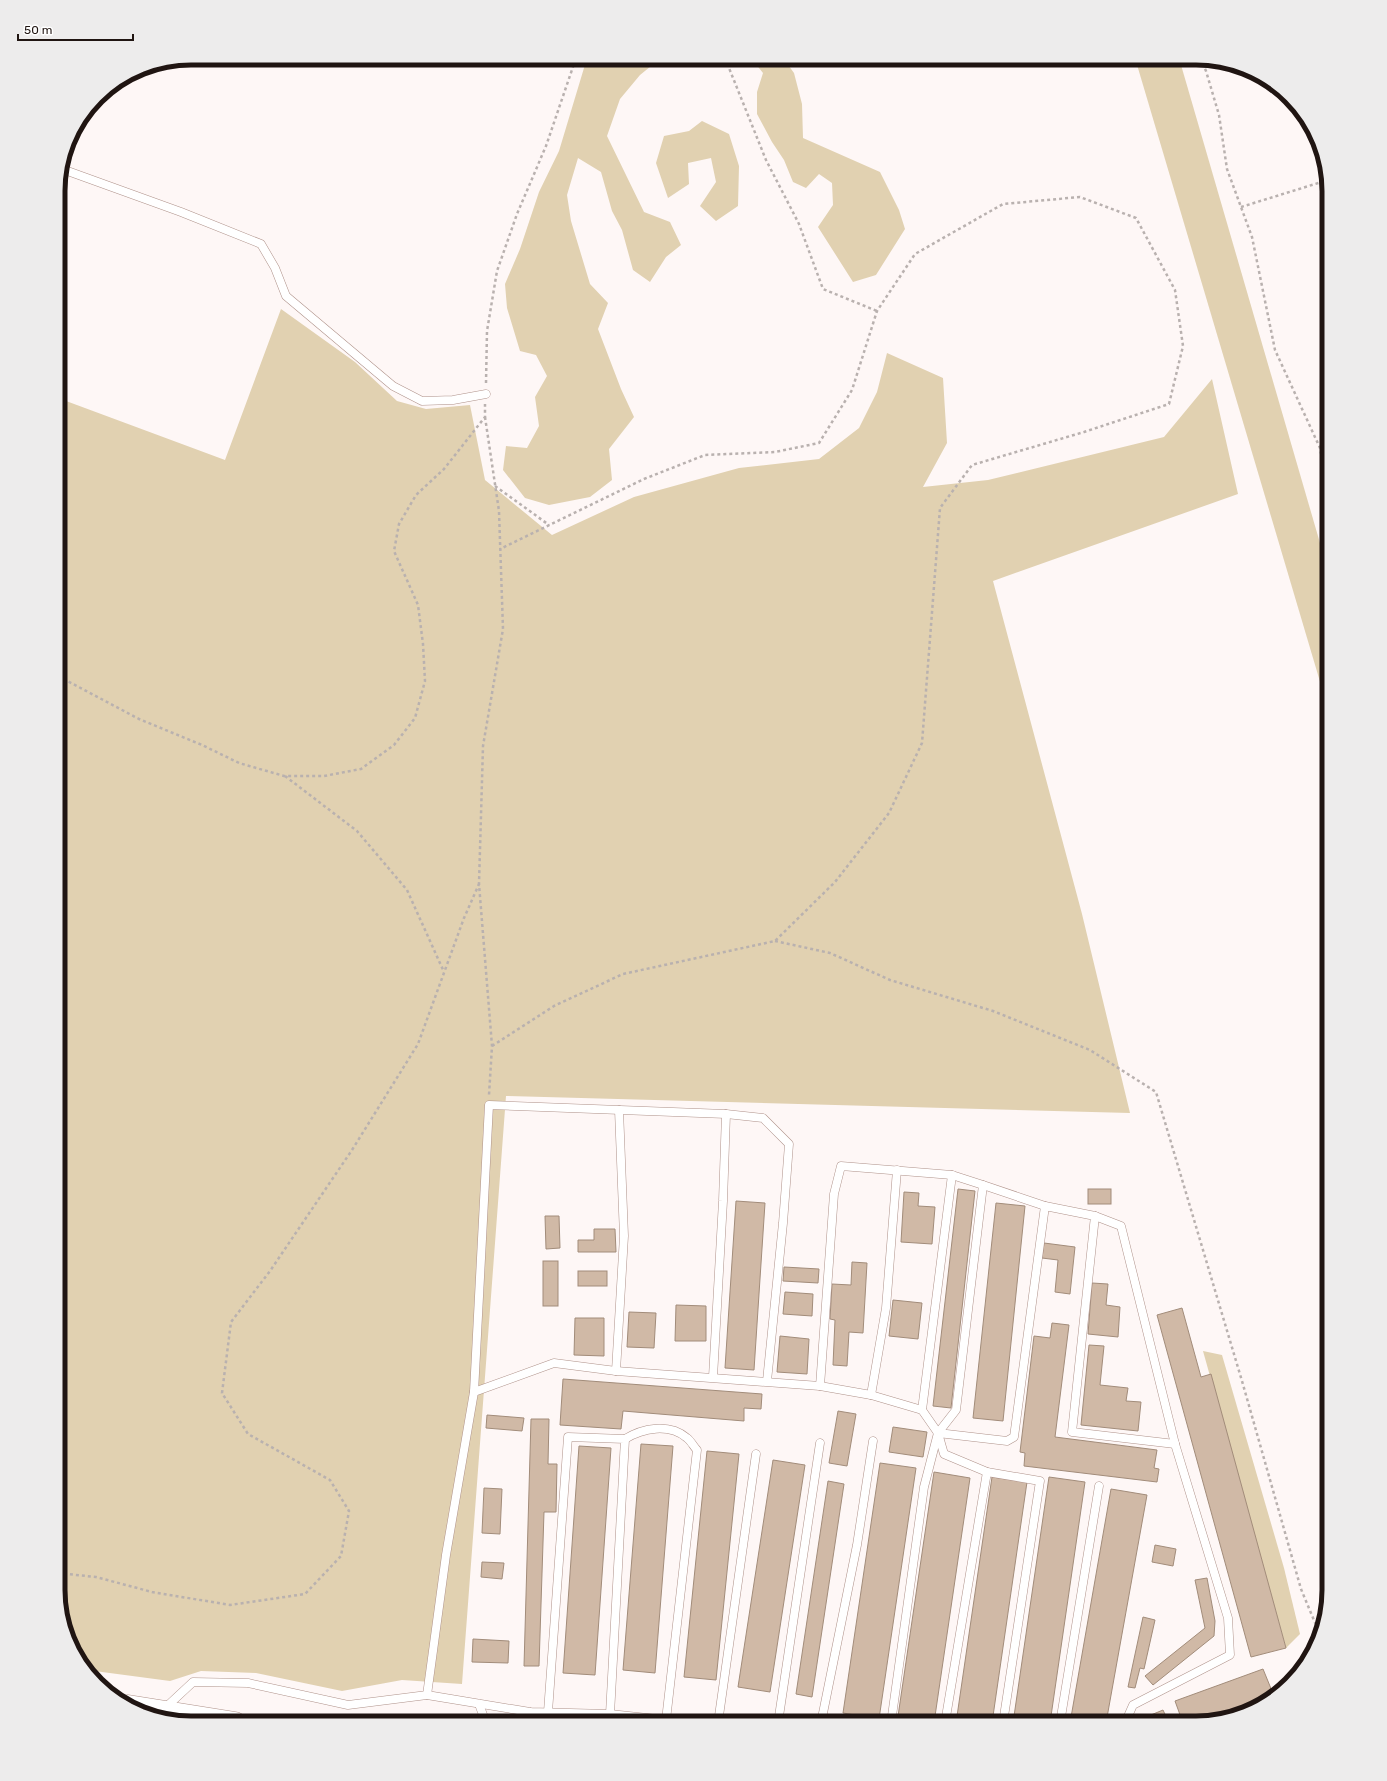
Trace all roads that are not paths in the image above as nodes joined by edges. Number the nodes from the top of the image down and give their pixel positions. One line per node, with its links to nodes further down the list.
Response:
1 (66, 172): 2 (lane)
2 (486, 394)
3 (619, 1110): 4 (lane); 10 (lane); 14 (lane)
4 (726, 1114): 11 (lane); 12 (lane)
5 (897, 1170): 6 (lane); 13 (lane); 15 (lane)
6 (952, 1175): 7 (lane); 16 (lane)
7 (983, 1185): 8 (lane); 17 (lane)
8 (1045, 1206): 9 (lane); 17 (lane)
9 (1095, 1216): 21 (lane); 21 (lane)
10 (616, 1371): 11 (lane); 14 (lane)
11 (713, 1377): 12 (lane)
12 (768, 1381): 13 (lane)
13 (820, 1386): 15 (lane)
14 (474, 1392): 25 (lane)
15 (871, 1395): 16 (lane)
16 (922, 1410): 17 (lane)
17 (938, 1433): 23 (lane); 40 (lane)
18 (625, 1439): 30 (lane); 31 (lane); 36 (lane)
19 (873, 1441): 39 (lane)
20 (820, 1443): 38 (lane)
21 (1175, 1444): 44 (lane)
22 (756, 1454): 37 (lane)
23 (987, 1472): 41 (lane); 42 (lane)
24 (1099, 1486): 43 (lane)
25 (427, 1694): 26 (lane); 28 (lane)
26 (479, 1704): 29 (lane); 33 (lane)
27 (155, 1711): 28 (street)
28 (162, 1712): 32 (street)
29 (530, 1712): 30 (lane); 34 (lane)
30 (548, 1712): 31 (lane)
31 (610, 1714): 35 (lane)
32 (187, 1716)
33 (483, 1716)
34 (528, 1716)
35 (629, 1716)
36 (666, 1716)
37 (719, 1716)
38 (779, 1716)
39 (822, 1716)
40 (892, 1716)
41 (946, 1716)
42 (1004, 1716)
43 (1061, 1716)
44 (1128, 1716)

